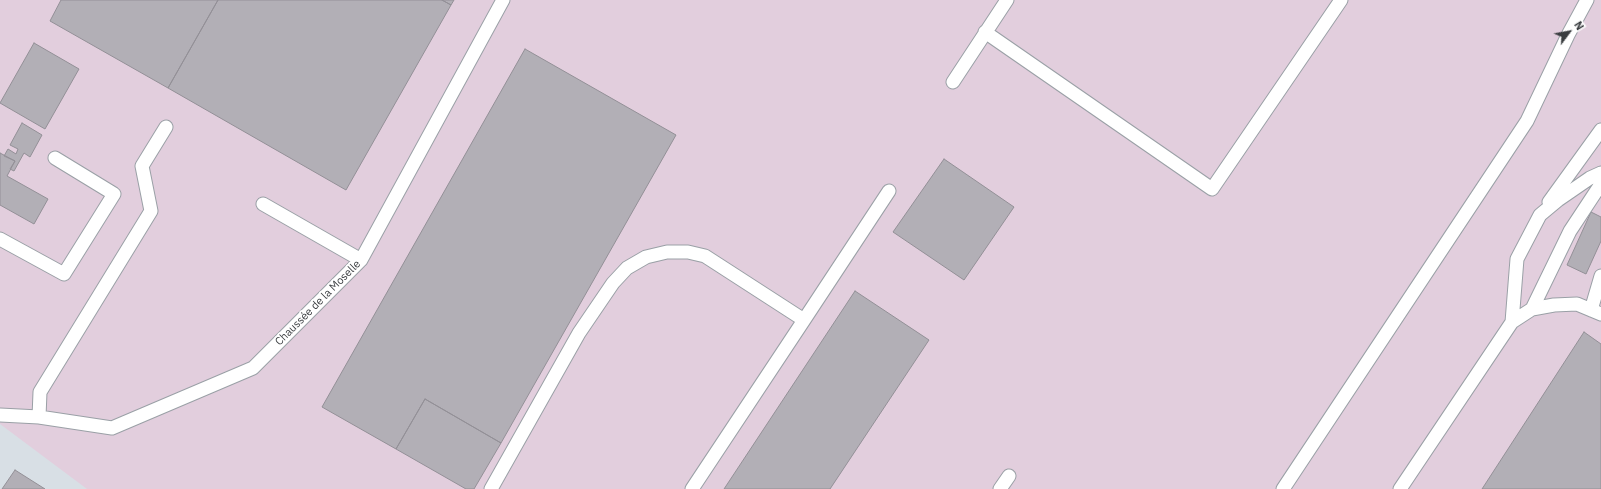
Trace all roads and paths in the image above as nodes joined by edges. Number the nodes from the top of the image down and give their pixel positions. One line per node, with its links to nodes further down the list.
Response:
1 (503, 0): 16 (lane, Chaussée de la Moselle)
2 (1007, 0): 5 (lane)
3 (1341, 0): 5 (lane)
4 (1586, 0): 28 (lane)
5 (985, 32): 6 (lane)
6 (953, 82)
7 (166, 127): 23 (lane)
8 (1601, 130): 14 (lane)
9 (55, 158): 15 (lane)
10 (1601, 173): 14 (lane)
11 (1601, 184): 18 (lane)
12 (889, 191): 20 (lane)
13 (263, 204): 16 (lane)
14 (1540, 215): 21 (lane)
15 (0, 239)
16 (361, 260): 23 (lane, Chaussée de la Moselle)
17 (1601, 276): 19 (lane)
18 (1532, 309): 19 (lane); 21 (lane)
19 (1596, 312)
20 (804, 320): 25 (lane); 26 (lane)
21 (1512, 322): 29 (lane)
22 (0, 415): 23 (lane, Chaussée de la Moselle)
23 (39, 417)
24 (1009, 476): 27 (lane)
25 (491, 489)
26 (692, 489)
27 (1000, 489)
28 (1283, 489)
29 (1400, 489)

